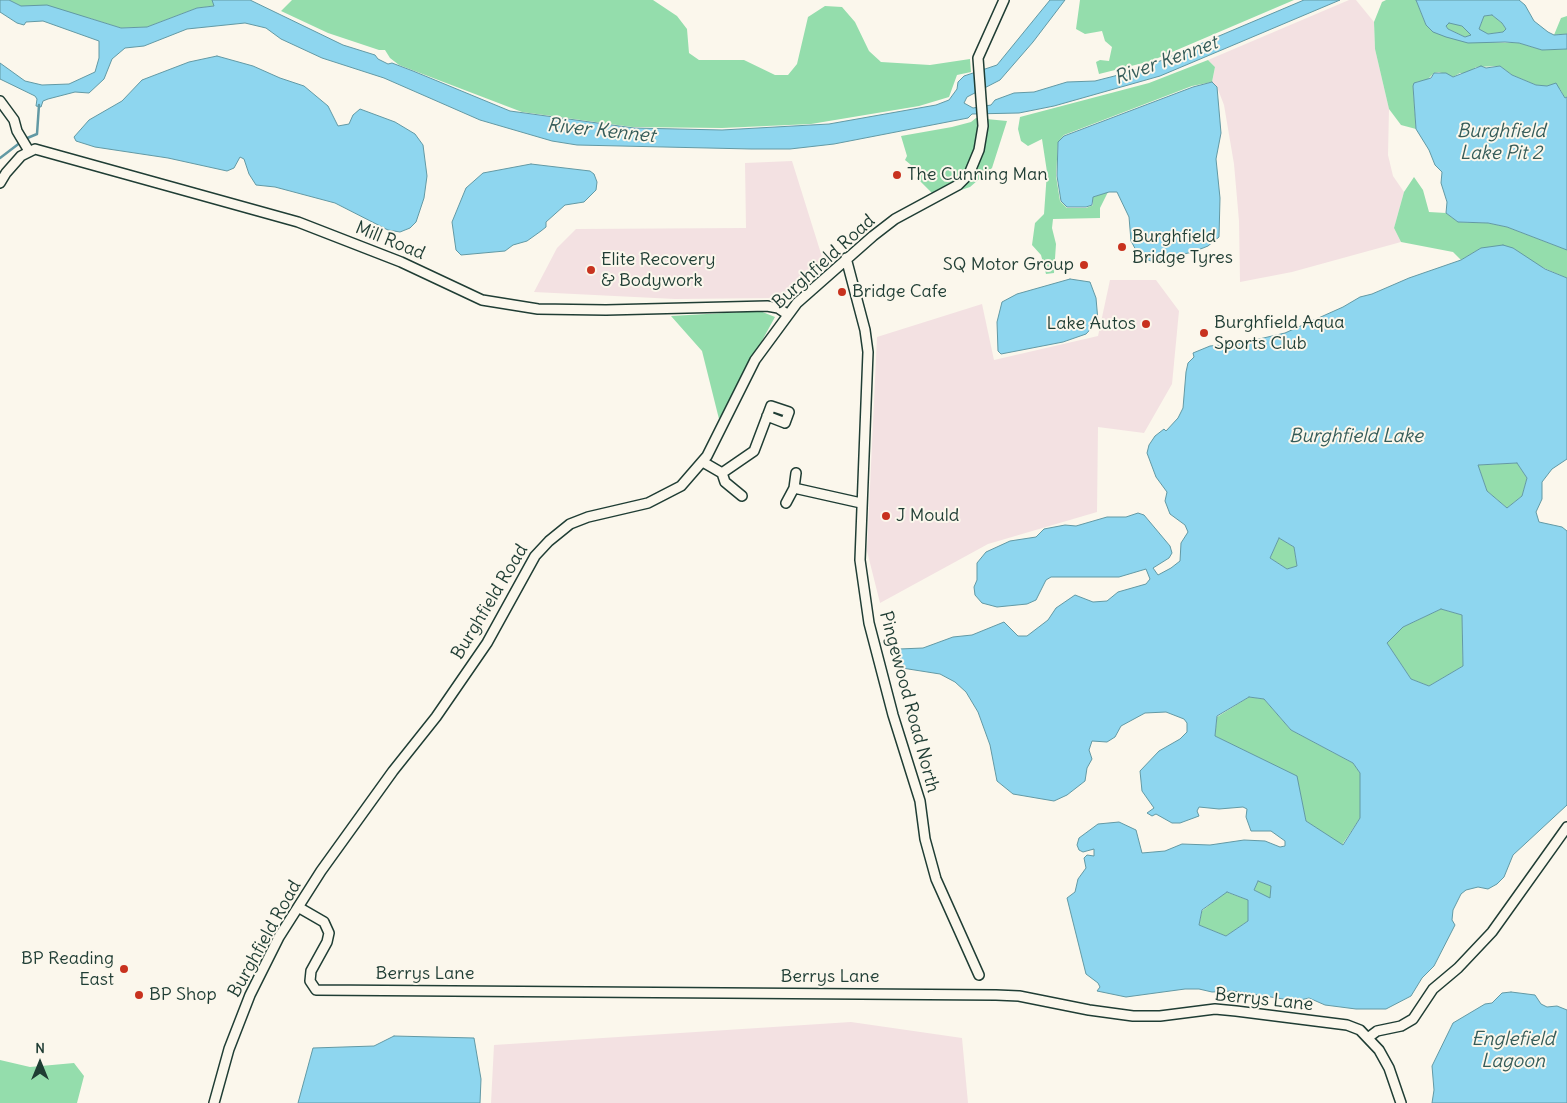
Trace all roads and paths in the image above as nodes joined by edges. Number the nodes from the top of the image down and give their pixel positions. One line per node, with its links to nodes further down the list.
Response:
1 (1004, 0): 5 (street, Burghfield Road)
2 (0, 101): 3 (street)
3 (29, 151): 4 (street); 6 (street, Mill Road)
4 (0, 183)
5 (846, 258): 6 (street, Burghfield Road); 14 (street, Pingewood Road North)
6 (787, 314): 8 (street, Burghfield Road)
7 (767, 416): 9 (street)
8 (703, 462): 9 (street); 16 (street, Burghfield Road)
9 (722, 473): 12 (street)
10 (796, 473): 11 (street)
11 (794, 488): 13 (street); 14 (street)
12 (742, 496)
13 (786, 502)
14 (861, 503): 17 (street, Pingewood Road North)
15 (1567, 827): 18 (street)
16 (298, 907): 18 (street, Berrys Lane); 19 (street, Burghfield Road)
17 (975, 971)
18 (1369, 1037): 20 (street, Berrys Lane)
19 (214, 1103)
20 (1401, 1103)

